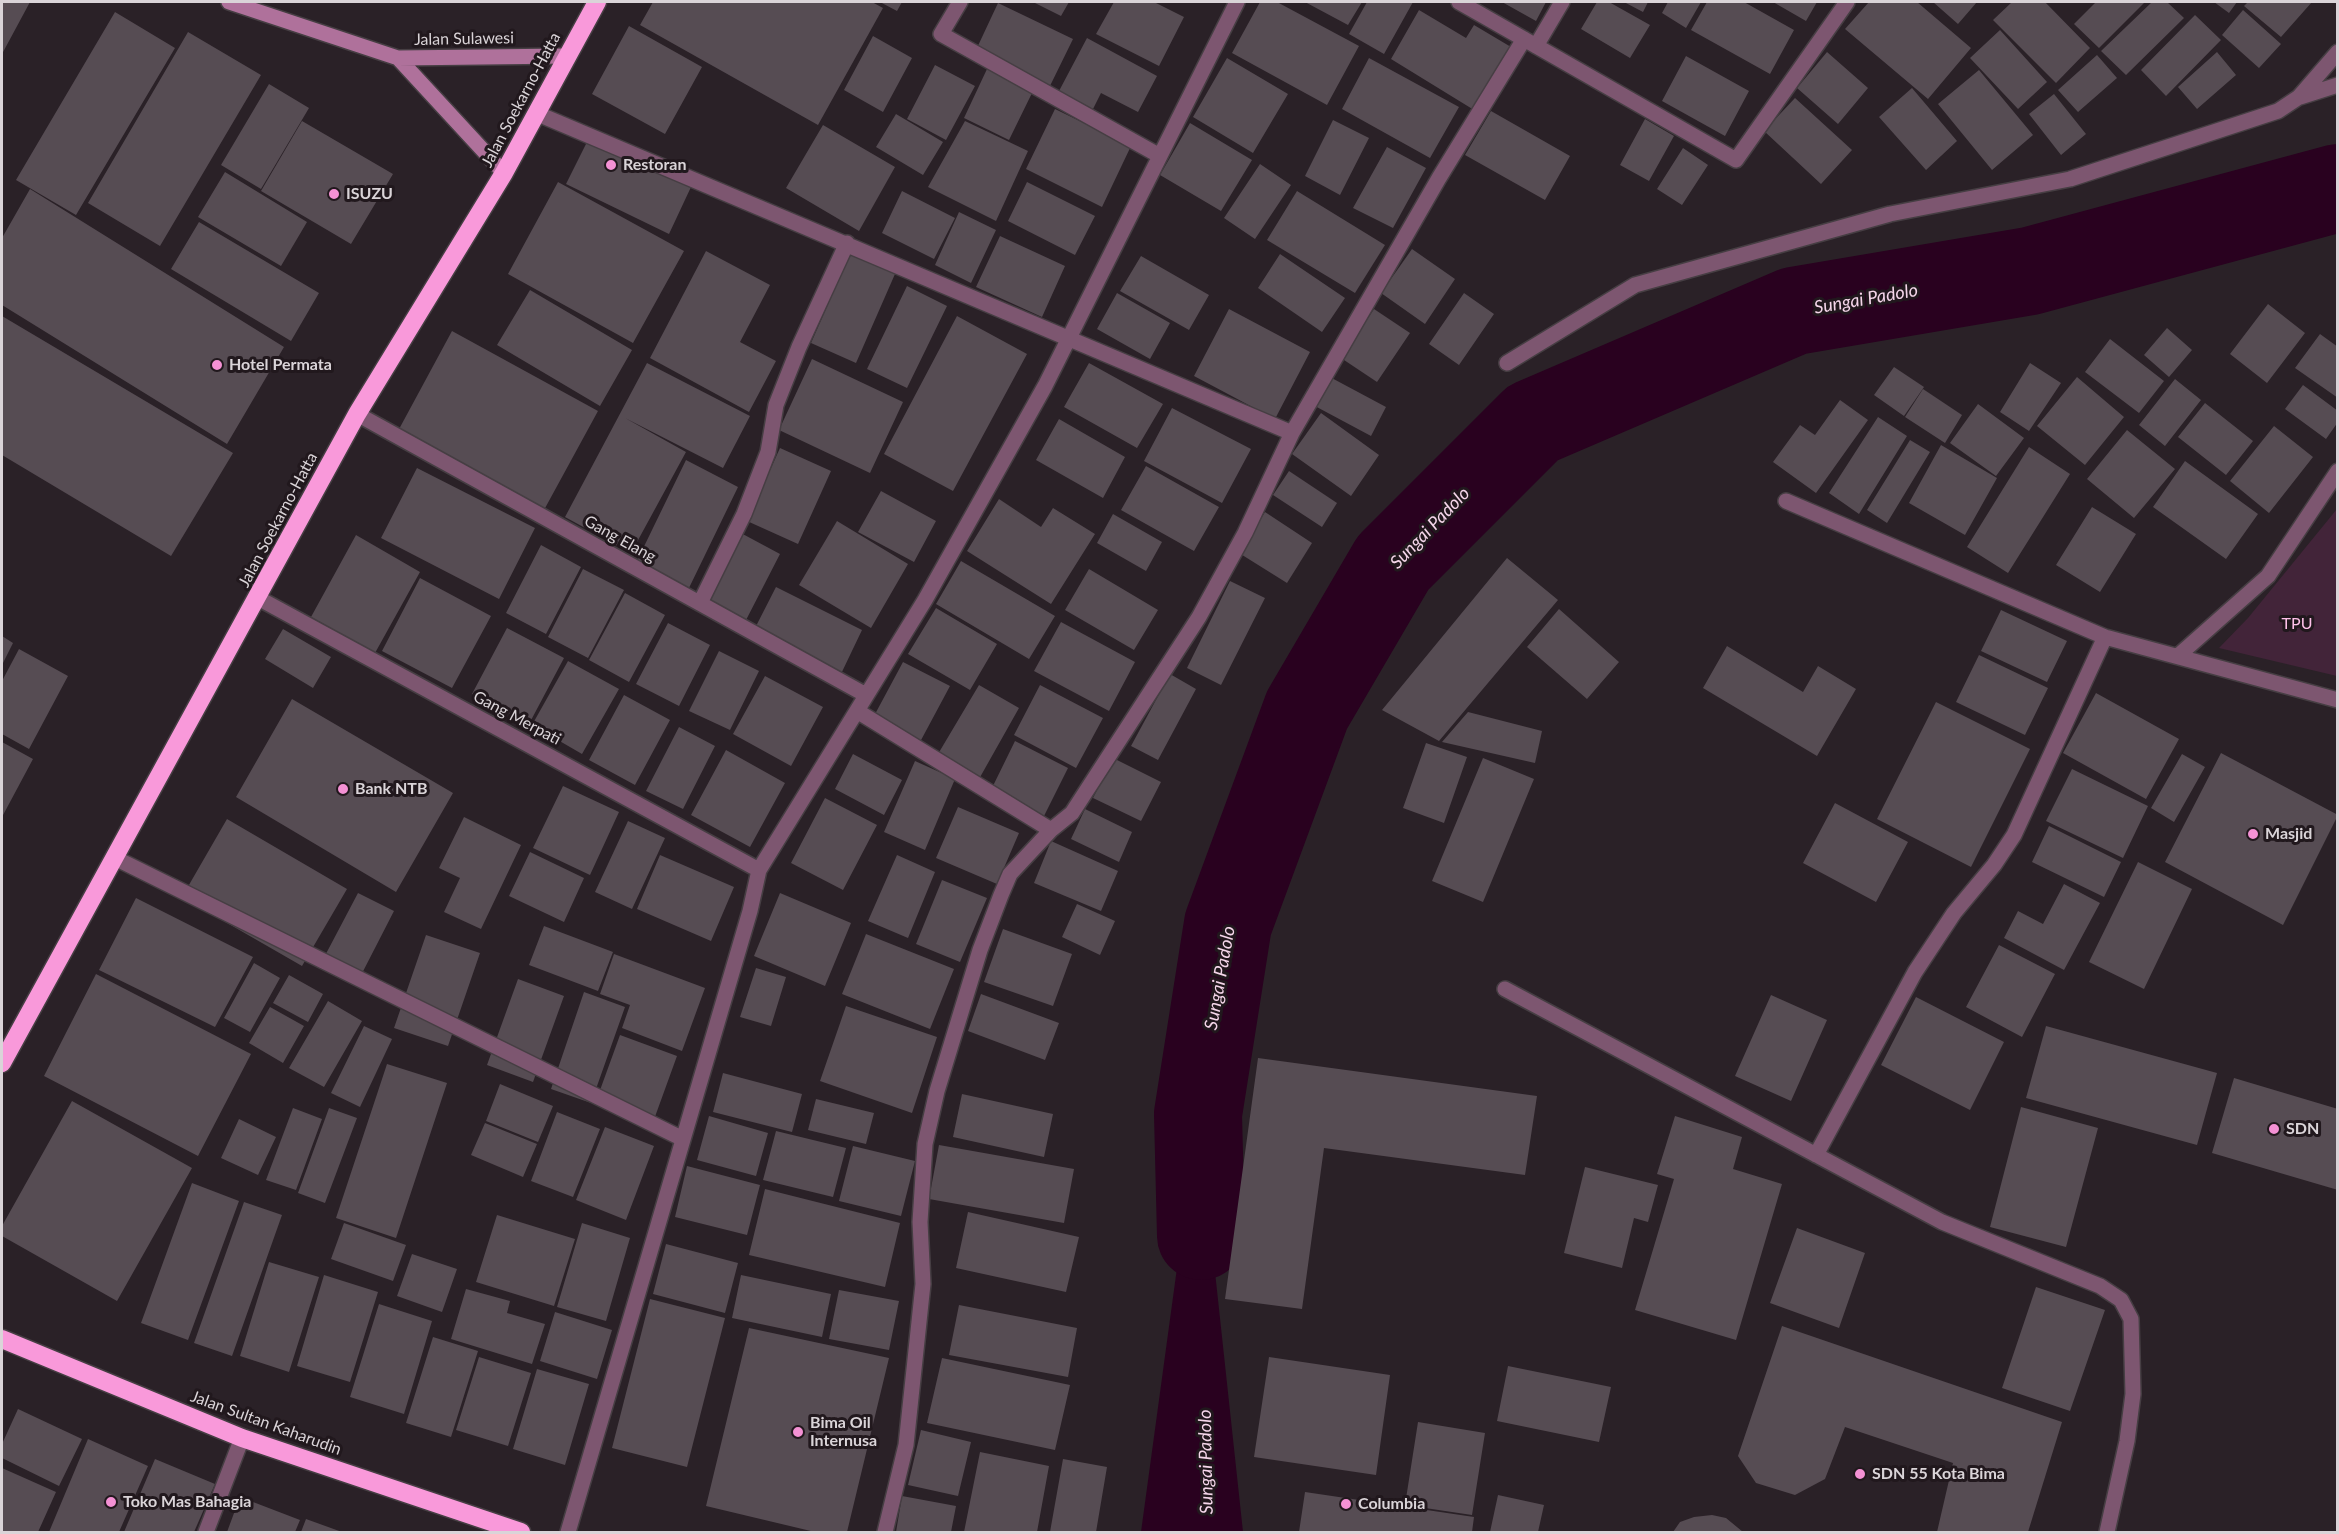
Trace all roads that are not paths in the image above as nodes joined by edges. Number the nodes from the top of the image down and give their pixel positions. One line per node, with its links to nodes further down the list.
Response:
1 (229, 2): 11 (street, Jalan Sulawesi)
2 (597, 2): 10 (highway, Jalan Soekarno-Hatta)
3 (960, 2): 15 (street)
4 (1237, 2): 15 (street)
5 (1459, 2): 8 (street)
6 (1562, 2): 8 (street)
7 (1847, 2): 8 (street)
8 (1530, 42): 21 (street)
9 (2337, 52): 13 (street)
10 (566, 56): 11 (street, Jalan Sulawesi); 14 (highway, Jalan Soekarno-Hatta)
11 (398, 58): 16 (street, Jalan Sulawesi)
12 (2337, 85): 13 (street)
13 (2299, 97): 19 (street)
14 (538, 114): 16 (highway, Jalan Soekarno-Hatta); 17 (street)
15 (1160, 156): 18 (street)
16 (504, 173): 20 (highway, Jalan Soekarno-Hatta)
17 (847, 243): 18 (street); 25 (street)
18 (1069, 339): 21 (street); 28 (street)
19 (1507, 363)
20 (357, 414): 24 (highway, Jalan Soekarno-Hatta); 25 (street, Gang Elang)
21 (1292, 433): 31 (street)
22 (2337, 471): 27 (street)
23 (1786, 501): 26 (street)
24 (258, 598): 32 (highway, Jalan Soekarno-Hatta); 33 (street, Gang Merpati)
25 (700, 603): 28 (street, Gang Elang)
26 (2105, 637): 27 (street); 37 (street)
27 (2179, 656): 29 (street)
28 (866, 694): 30 (street)
29 (2337, 700)
30 (856, 711): 31 (street); 33 (street)
31 (1051, 830): 43 (street)
32 (115, 858): 35 (highway, Jalan Soekarno-Hatta); 36 (street)
33 (759, 870): 36 (street)
34 (1505, 989): 37 (street)
35 (2, 1063)
36 (683, 1139): 42 (street)
37 (1816, 1155): 44 (street)
38 (2, 1339): 39 (highway, Jalan Sultan Kaharudin)
39 (242, 1438): 40 (street); 41 (highway, Jalan Sultan Kaharudin)
40 (206, 1533)
41 (521, 1533)
42 (568, 1533)
43 (885, 1533)
44 (2107, 1533)

